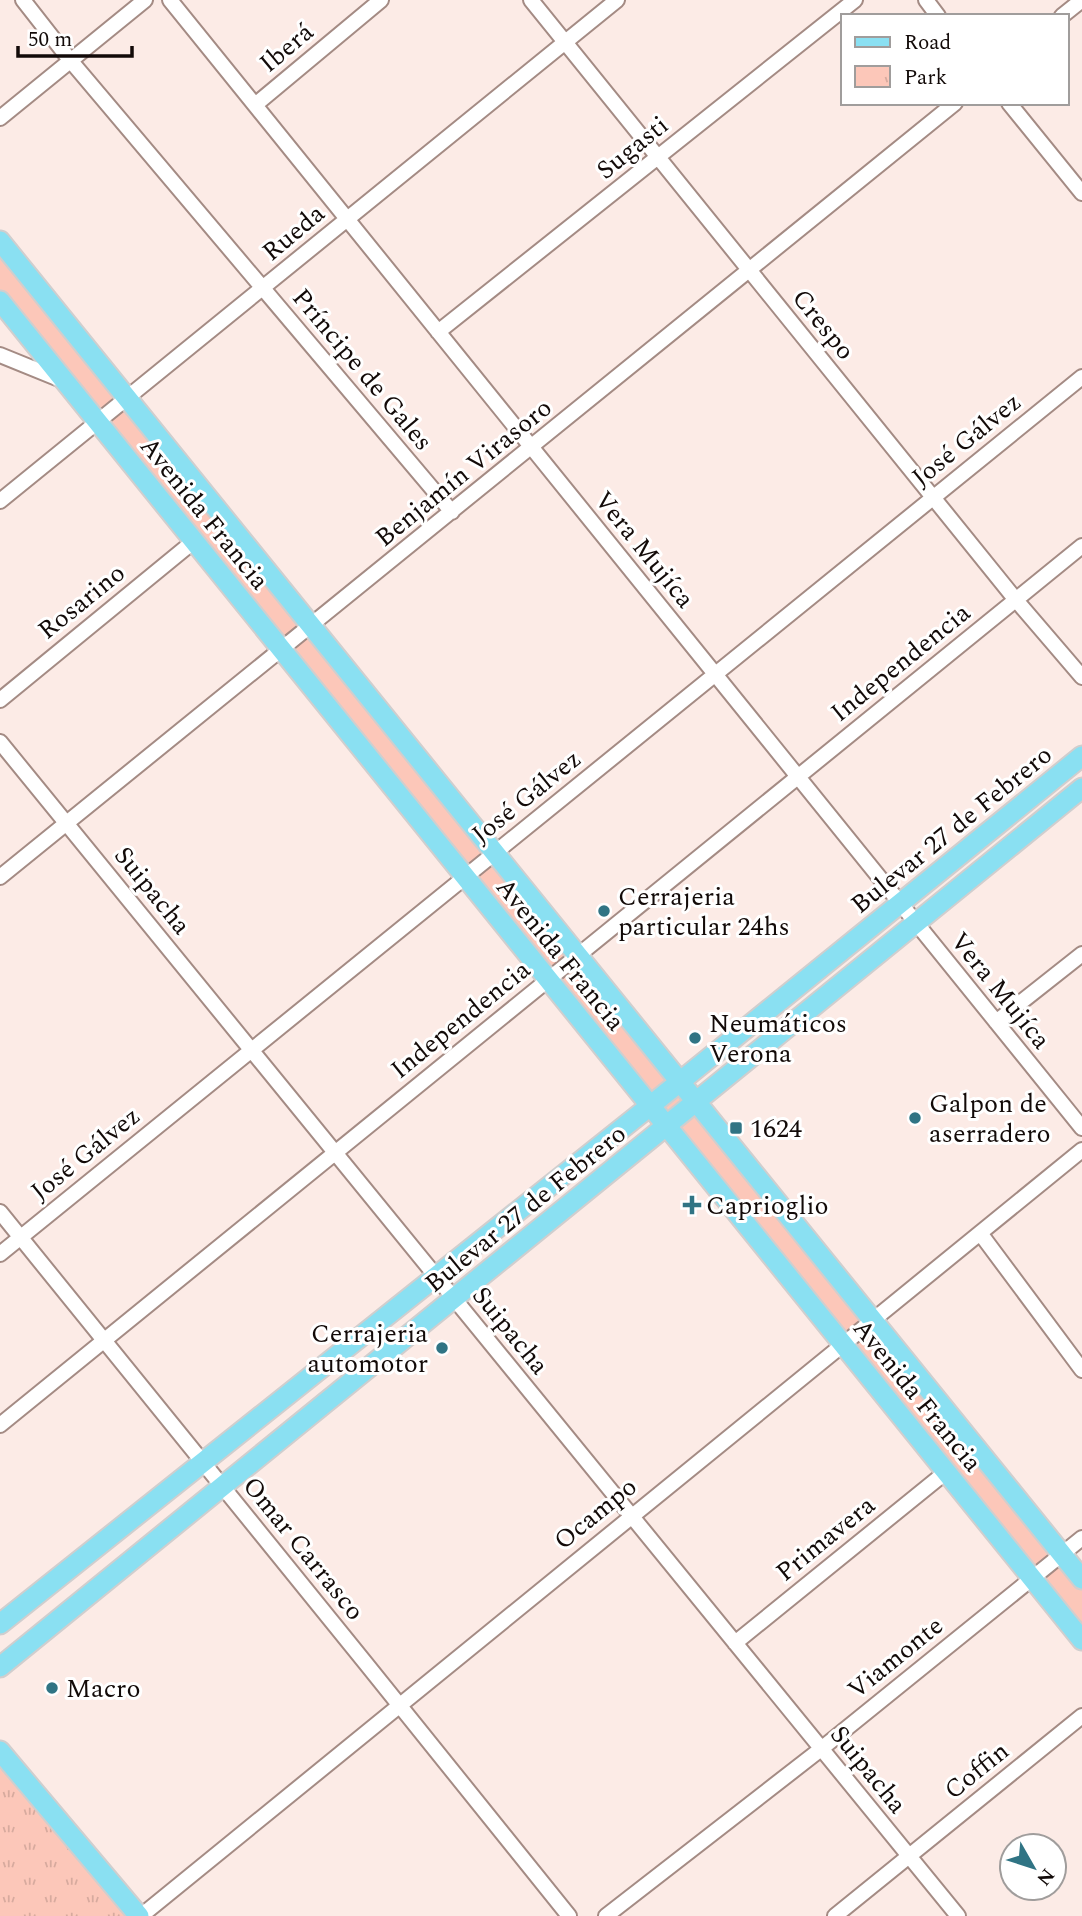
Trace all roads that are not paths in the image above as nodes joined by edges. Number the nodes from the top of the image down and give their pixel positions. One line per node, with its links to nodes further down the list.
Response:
1 (23, 0): 11 (street, Príncipe de Gales)
2 (145, 0): 11 (street)
3 (170, 0): 12 (street, Vera Mujíca)
4 (382, 0): 12 (street, Iberá)
5 (531, 0): 10 (street, Crespo)
6 (617, 0): 10 (street, Rueda)
7 (855, 0): 16 (street, Sugasti)
8 (1082, 0): 9 (street)
9 (1064, 14)
10 (565, 42): 16 (street, Crespo); 18 (street, Rueda)
11 (70, 61): 15 (street); 21 (street, Príncipe de Gales)
12 (255, 105): 18 (street, Vera Mujíca)
13 (953, 105): 20 (street, Benjamín Virasoro)
14 (1011, 105): 17 (street)
15 (0, 118)
16 (658, 158): 20 (street, Crespo); 23 (street, Sugasti)
17 (1082, 193)
18 (346, 218): 21 (street, Rueda); 23 (street, Vera Mujíca)
19 (0, 241): 27 (main road, Avenida Francia)
20 (750, 270): 29 (street, Benjamín Virasoro); 30 (street, Crespo)
21 (263, 289): 27 (street, Rueda); 32 (street, Príncipe de Gales)
22 (0, 301): 26 (main road, Avenida Francia)
23 (438, 332): 29 (street, Vera Mujíca)
24 (3, 358): 26 (street)
25 (1082, 377): 30 (street, José Gálvez)
26 (65, 381): 28 (main road, Avenida Francia)
27 (127, 399): 28 (street, Rueda); 36 (main road, Avenida Francia)
28 (98, 422): 31 (street, Rueda); 33 (main road, Avenida Francia)
29 (531, 447): 32 (street, Benjamín Virasoro); 38 (street, Vera Mujíca)
30 (933, 497): 35 (street, Crespo); 38 (street, José Gálvez)
31 (0, 502)
32 (452, 512): 36 (street, Benjamín Virasoro)
33 (194, 541): 37 (main road, Avenida Francia); 40 (street, Rosarino)
34 (1082, 546): 35 (street, Independencia)
35 (1016, 600): 39 (street, Crespo); 43 (street, Independencia)
36 (311, 626): 37 (street, Benjamín Virasoro); 46 (main road, Avenida Francia)
37 (282, 650): 45 (street, Benjamín Virasoro); 48 (main road, Avenida Francia)
38 (715, 674): 43 (street, Vera Mujíca); 46 (street, José Gálvez)
39 (1082, 677)
40 (0, 700)
41 (0, 742): 45 (street, Suipacha)
42 (1082, 756): 49 (main road, Bulevar 27 de Febrero)
43 (798, 777): 49 (street, Vera Mujíca); 52 (street, Independencia)
44 (1082, 788): 50 (main road, Bulevar 27 de Febrero)
45 (66, 822): 47 (street, Benjamín Virasoro); 55 (street, Suipacha)
46 (495, 853): 48 (street, José Gálvez); 52 (main road, Avenida Francia)
47 (0, 877)
48 (465, 877): 53 (main road, Avenida Francia); 55 (street, José Gálvez)
49 (900, 903): 50 (street, Vera Mujíca); 56 (main road, Bulevar 27 de Febrero)
50 (915, 922): 54 (street, Vera Mujíca); 57 (main road, Bulevar 27 de Febrero)
51 (1082, 954): 54 (street)
52 (578, 956): 53 (street, Independencia); 56 (main road, Avenida Francia)
53 (548, 979): 58 (main road, Avenida Francia); 62 (street, Independencia)
54 (996, 1022): 60 (street, Vera Mujíca)
55 (252, 1050): 62 (street, Suipacha); 65 (street, José Gálvez)
56 (680, 1082): 57 (main road, Avenida Francia); 58 (main road, Bulevar 27 de Febrero)
57 (696, 1102): 59 (main road, Bulevar 27 de Febrero); 69 (main road, Avenida Francia)
58 (650, 1106): 59 (main road, Avenida Francia); 67 (main road, Bulevar 27 de Febrero)
59 (667, 1126): 68 (main road, Bulevar 27 de Febrero); 71 (main road, Avenida Francia)
60 (1082, 1128)
61 (1082, 1150): 64 (street, Ocampo)
62 (335, 1152): 67 (street, Suipacha); 70 (street, Independencia)
63 (0, 1212): 65 (street, Omar Carrasco)
64 (980, 1233): 69 (street, Ocampo); 72 (street)
65 (20, 1238): 66 (street, José Gálvez); 70 (street, Omar Carrasco)
66 (0, 1254)
67 (436, 1276): 68 (street, Suipacha); 74 (main road, Bulevar 27 de Febrero)
68 (455, 1299): 76 (main road, Bulevar 27 de Febrero); 77 (street, Suipacha)
69 (872, 1320): 71 (street, Ocampo); 79 (main road, Avenida Francia)
70 (104, 1340): 73 (street, Independencia); 74 (street, Omar Carrasco)
71 (843, 1344): 75 (main road, Avenida Francia); 77 (street, Ocampo)
72 (1082, 1370)
73 (0, 1425)
74 (202, 1463): 76 (street, Omar Carrasco); 82 (main road, Bulevar 27 de Febrero)
75 (946, 1472): 80 (main road, Avenida Francia); 84 (street, Primavera)
76 (221, 1486): 85 (main road, Bulevar 27 de Febrero); 86 (street, Omar Carrasco)
77 (631, 1516): 84 (street, Suipacha); 86 (street, Ocampo)
78 (1082, 1538): 79 (street, Viamonte)
79 (1062, 1554): 80 (street, Viamonte); 81 (main road, Avenida Francia)
80 (1032, 1578): 83 (main road, Avenida Francia); 88 (street, Viamonte)
81 (1082, 1579)
82 (0, 1624)
83 (1082, 1640)
84 (735, 1643): 88 (street, Suipacha)
85 (0, 1667)
86 (400, 1703): 91 (street, Ocampo); 92 (street, Omar Carrasco)
87 (1082, 1716): 90 (street, Coffin)
88 (821, 1749): 90 (street, Suipacha); 93 (street, Viamonte)
89 (0, 1751): 91 (main road)
90 (909, 1855): 94 (street, Coffin); 95 (street, Suipacha)
91 (140, 1916)
92 (569, 1916)
93 (606, 1916)
94 (835, 1916)
95 (958, 1916)

